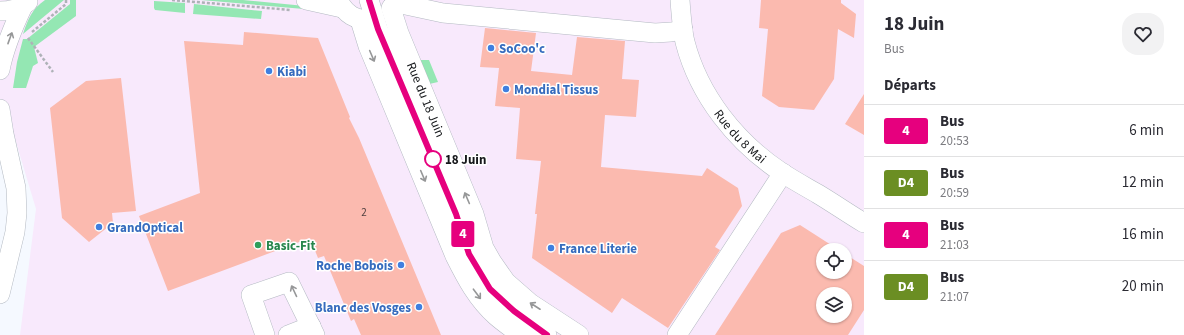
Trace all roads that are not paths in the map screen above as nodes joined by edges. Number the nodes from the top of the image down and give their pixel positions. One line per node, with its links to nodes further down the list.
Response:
1 (306, 0): 5 (street)
2 (369, 0): 8 (street)
3 (680, 0): 9 (street, Rue du 8 Mai)
4 (27, 3): 7 (street); 10 (street, one-way to 4)
5 (340, 4): 8 (street)
6 (399, 4): 8 (street); 9 (street); 15 (street, Rue du 18 Juin, one-way to 6)
7 (0, 12)
8 (367, 20): 15 (street); 19 (street, one-way to 19)
9 (683, 30): 12 (street, Rue du 8 Mai)
10 (0, 70)
11 (0, 109): 14 (street)
12 (783, 173): 13 (street, Rue du 8 Mai); 21 (street)
13 (864, 223)
14 (0, 294)
15 (550, 330): 20 (street, Rue du 18 Juin)
16 (313, 331): 17 (street, one-way to 17); 18 (street)
17 (265, 335)
18 (288, 335)
19 (521, 335)
20 (579, 335)
21 (677, 335)

